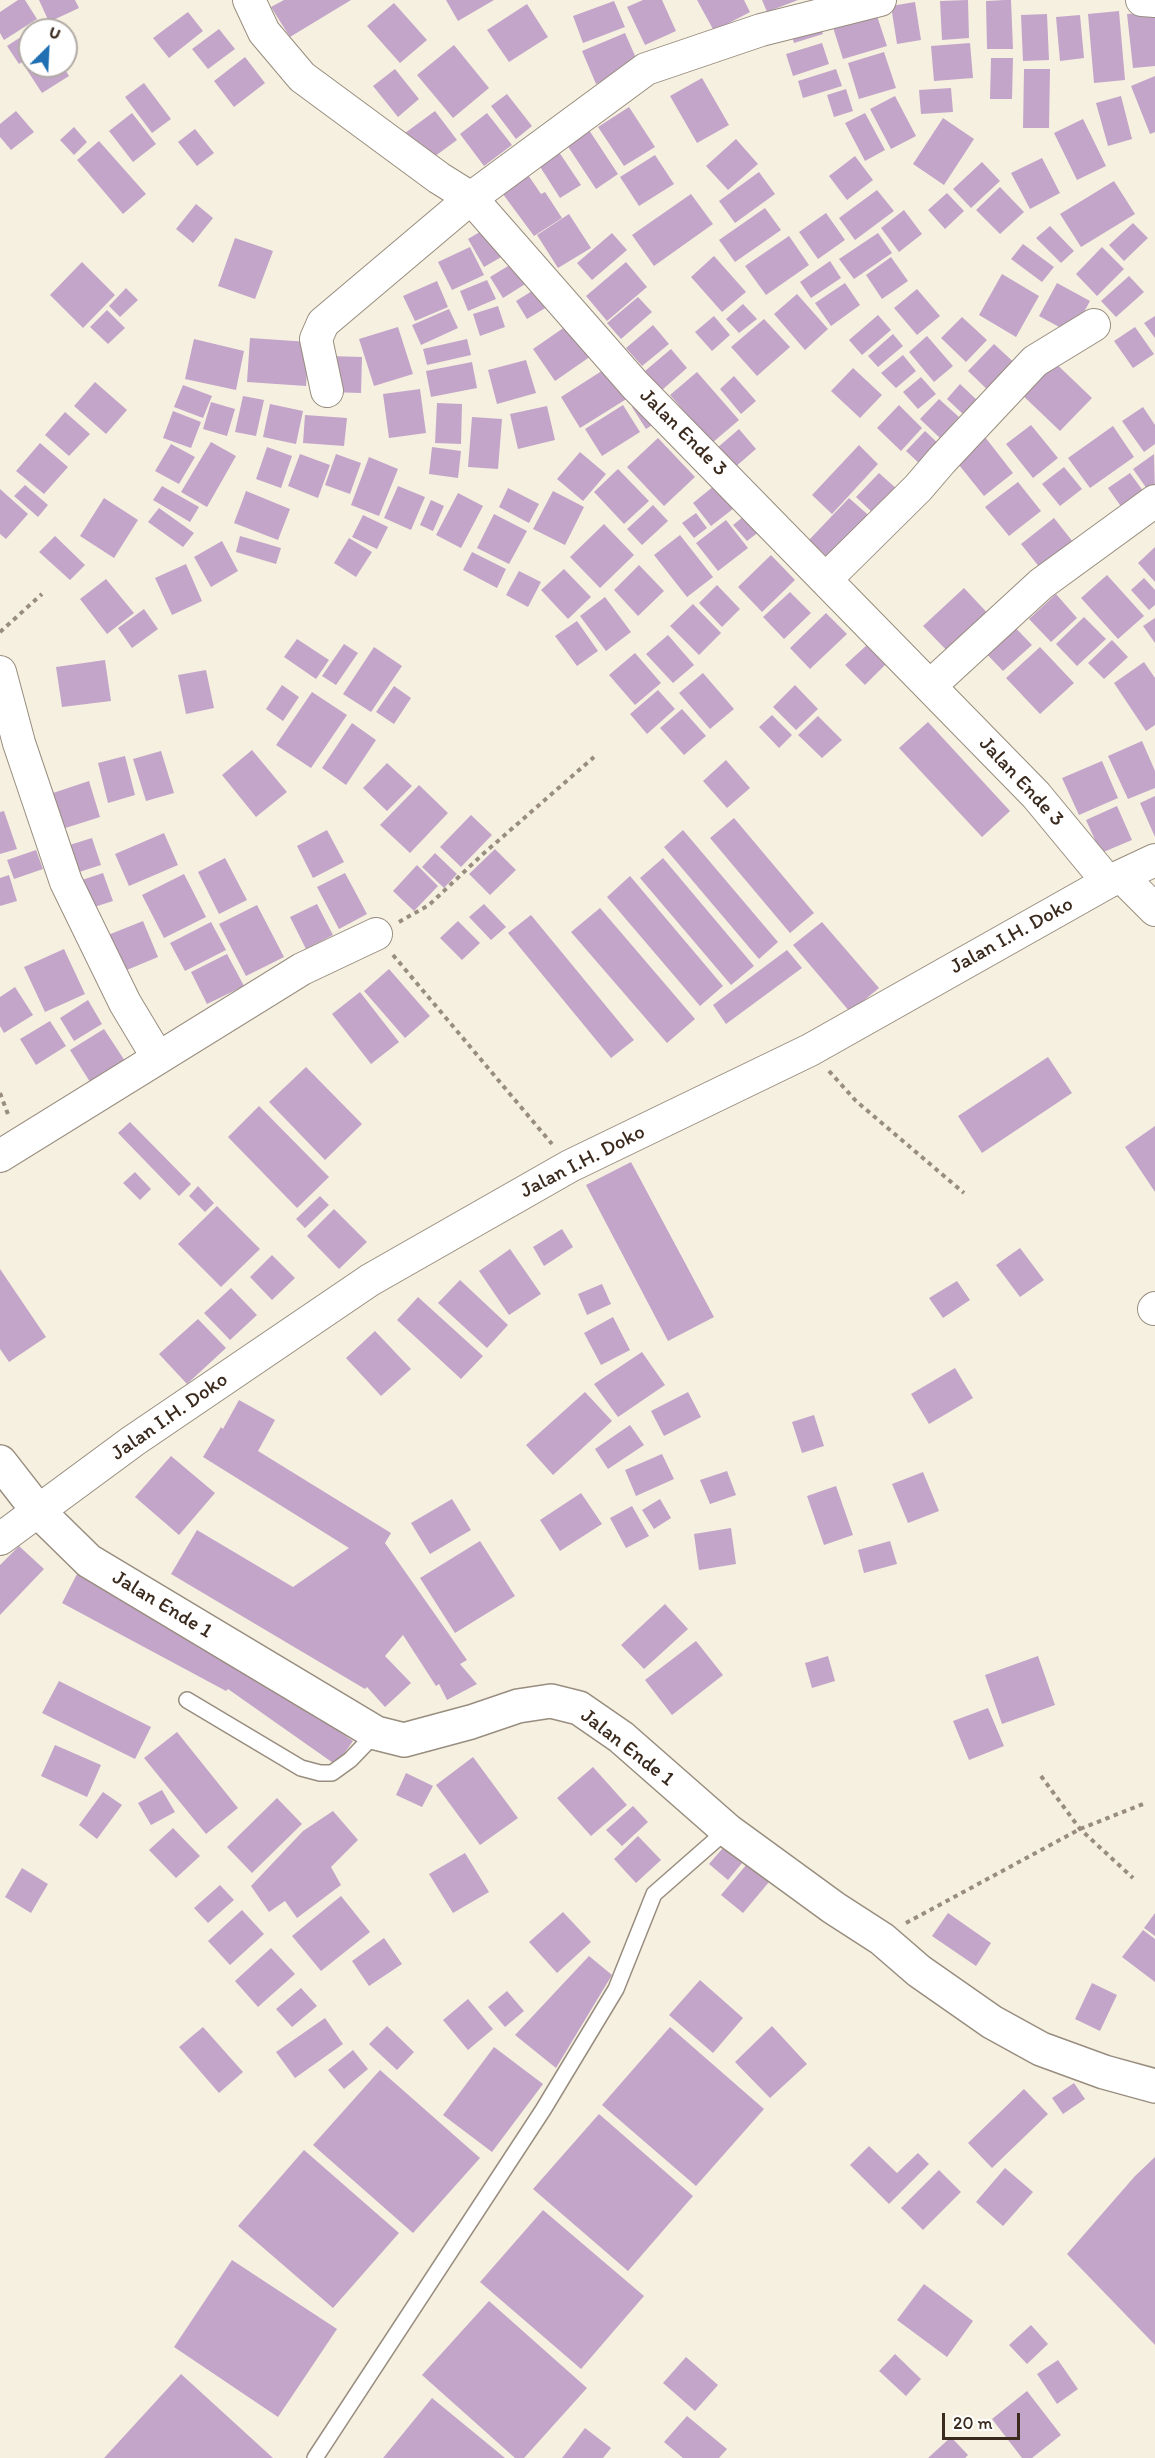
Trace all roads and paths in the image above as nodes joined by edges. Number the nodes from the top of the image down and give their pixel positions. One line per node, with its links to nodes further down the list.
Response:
1 (249, 0): 5 (street, Jalan Ende 3)
2 (880, 0): 5 (street)
3 (1142, 0): 4 (street)
4 (1155, 1)
5 (471, 198): 7 (street); 9 (street, Jalan Ende 3)
6 (1094, 325): 9 (street)
7 (327, 391)
8 (1155, 501): 13 (street)
9 (826, 579): 13 (street, Jalan Ende 3)
10 (42, 594): 11 (path)
11 (0, 632)
12 (0, 672): 20 (street)
13 (930, 687): 16 (street, Jalan Ende 3)
14 (594, 757): 18 (path)
15 (1155, 860): 16 (street, Jalan I.H. Doko)
16 (1115, 880): 17 (street, Jalan Ende 3); 19 (street, Jalan I.H. Doko)
17 (1155, 910)
18 (376, 934): 20 (street); 22 (path)
19 (810, 1050): 22 (street, Jalan I.H. Doko); 23 (path)
20 (158, 1058): 21 (street)
21 (0, 1156)
22 (570, 1166): 25 (street, Jalan I.H. Doko)
23 (964, 1193)
24 (0, 1462): 25 (street, Jalan Ende 1)
25 (39, 1512): 26 (street, Jalan I.H. Doko); 28 (street, Jalan Ende 1)
26 (0, 1539)
27 (188, 1700): 28 (lane)
28 (376, 1733): 32 (street, Jalan Ende 1)
29 (1041, 1776): 31 (path)
30 (1143, 1804): 31 (path)
31 (1080, 1829): 33 (path); 34 (path)
32 (727, 1830): 34 (street, Jalan Ende 1); 36 (lane)
33 (1133, 1878)
34 (882, 1940): 35 (street, Jalan Ende 1)
35 (1155, 2086)
36 (315, 2458)

